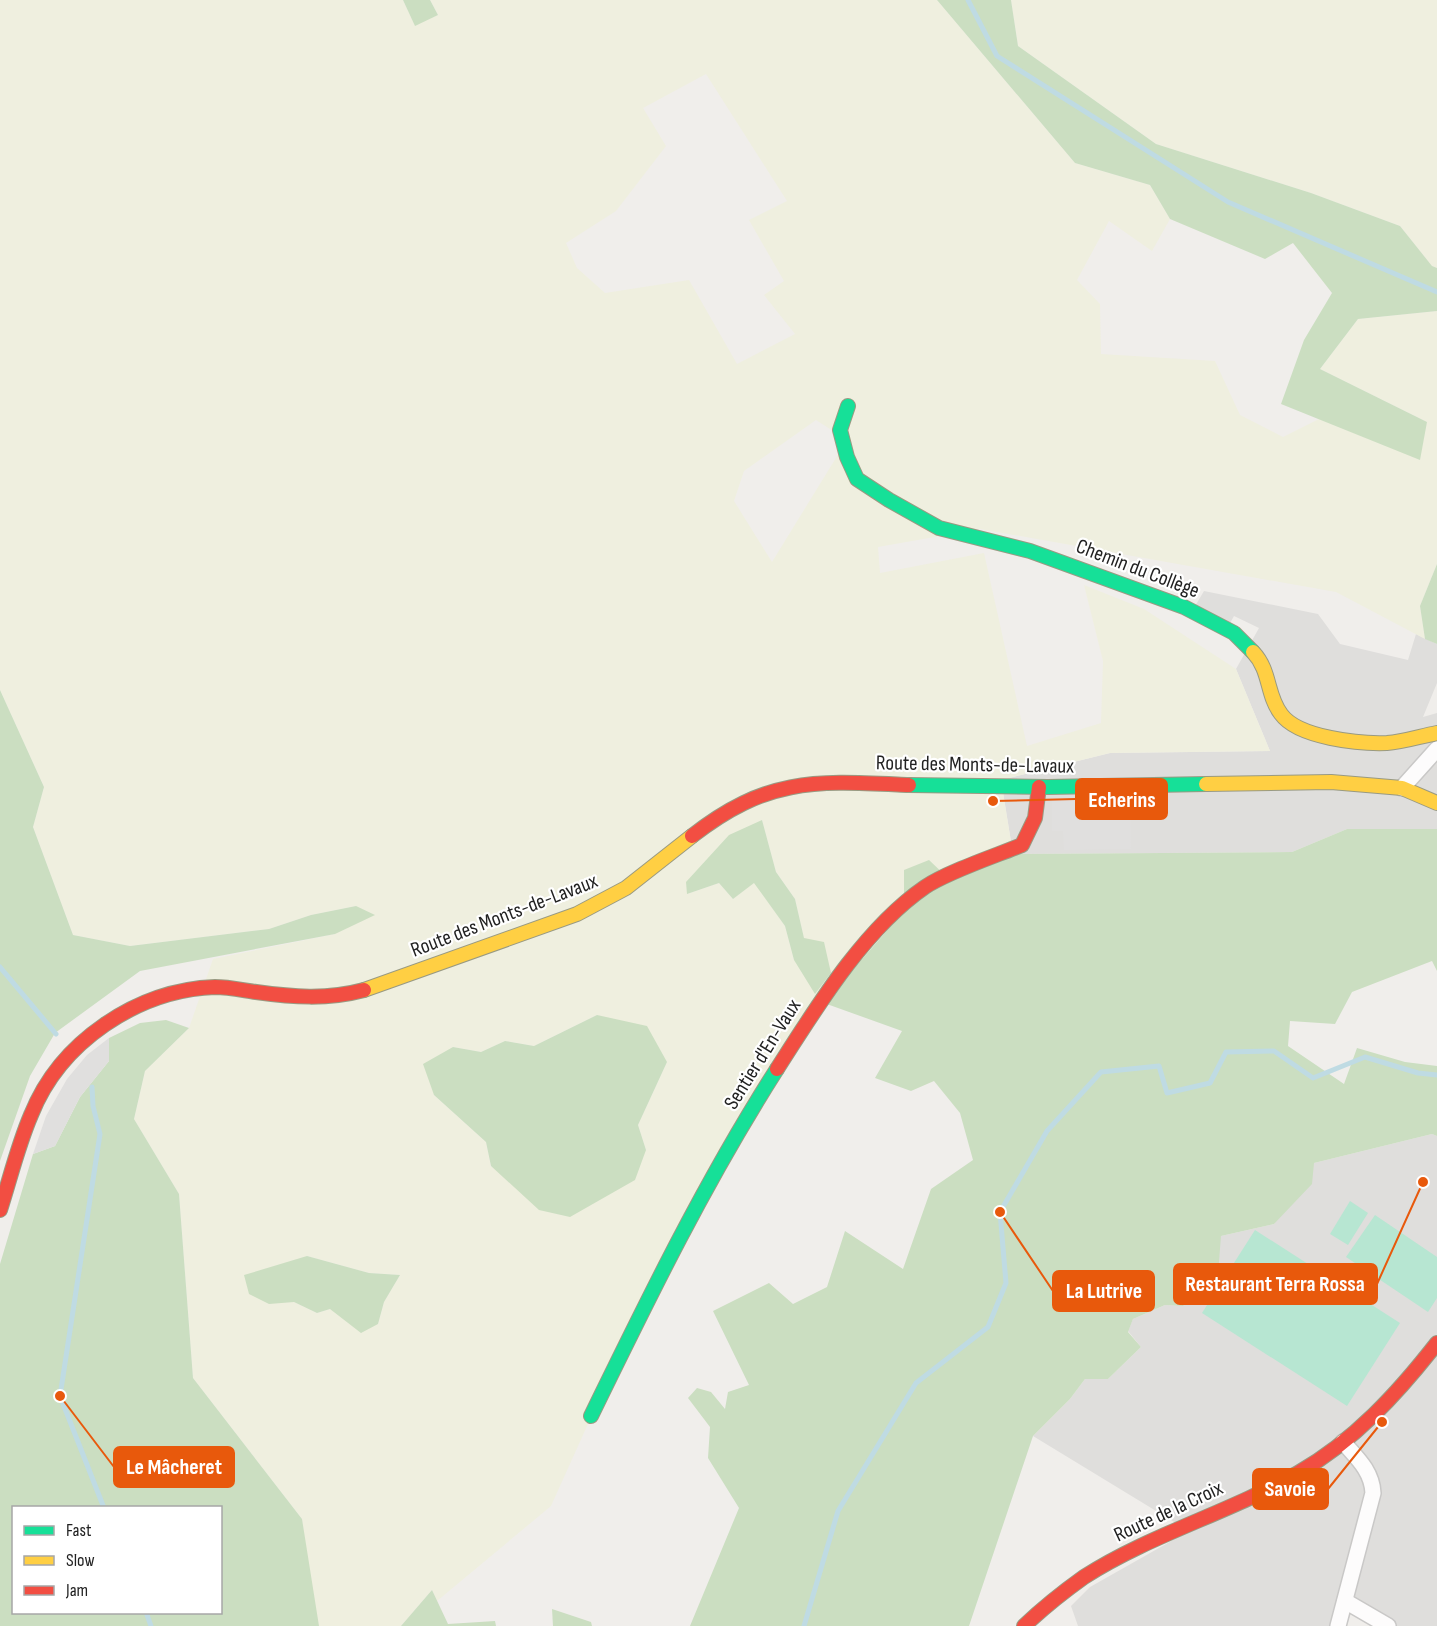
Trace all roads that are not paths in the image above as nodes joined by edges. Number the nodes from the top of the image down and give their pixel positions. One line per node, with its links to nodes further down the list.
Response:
1 (848, 406): 2 (street, Chemin du Collège)
2 (1437, 733)
3 (1437, 749): 5 (street)
4 (1039, 787): 5 (street, Route des Monts-de-Lavaux); 7 (street, Route des Monts-de-Lavaux); 9 (street, Sentier d'En-Vaux)
5 (1402, 788): 6 (street, Route des Monts-de-Lavaux)
6 (1437, 802)
7 (0, 1210)
8 (1437, 1343): 10 (street, Route de la Croix)
9 (591, 1416)
10 (1343, 1442): 11 (street); 12 (street, Route de la Croix)
11 (1346, 1601): 13 (street); 14 (street)
12 (1024, 1626)
13 (1338, 1626)
14 (1388, 1626)

